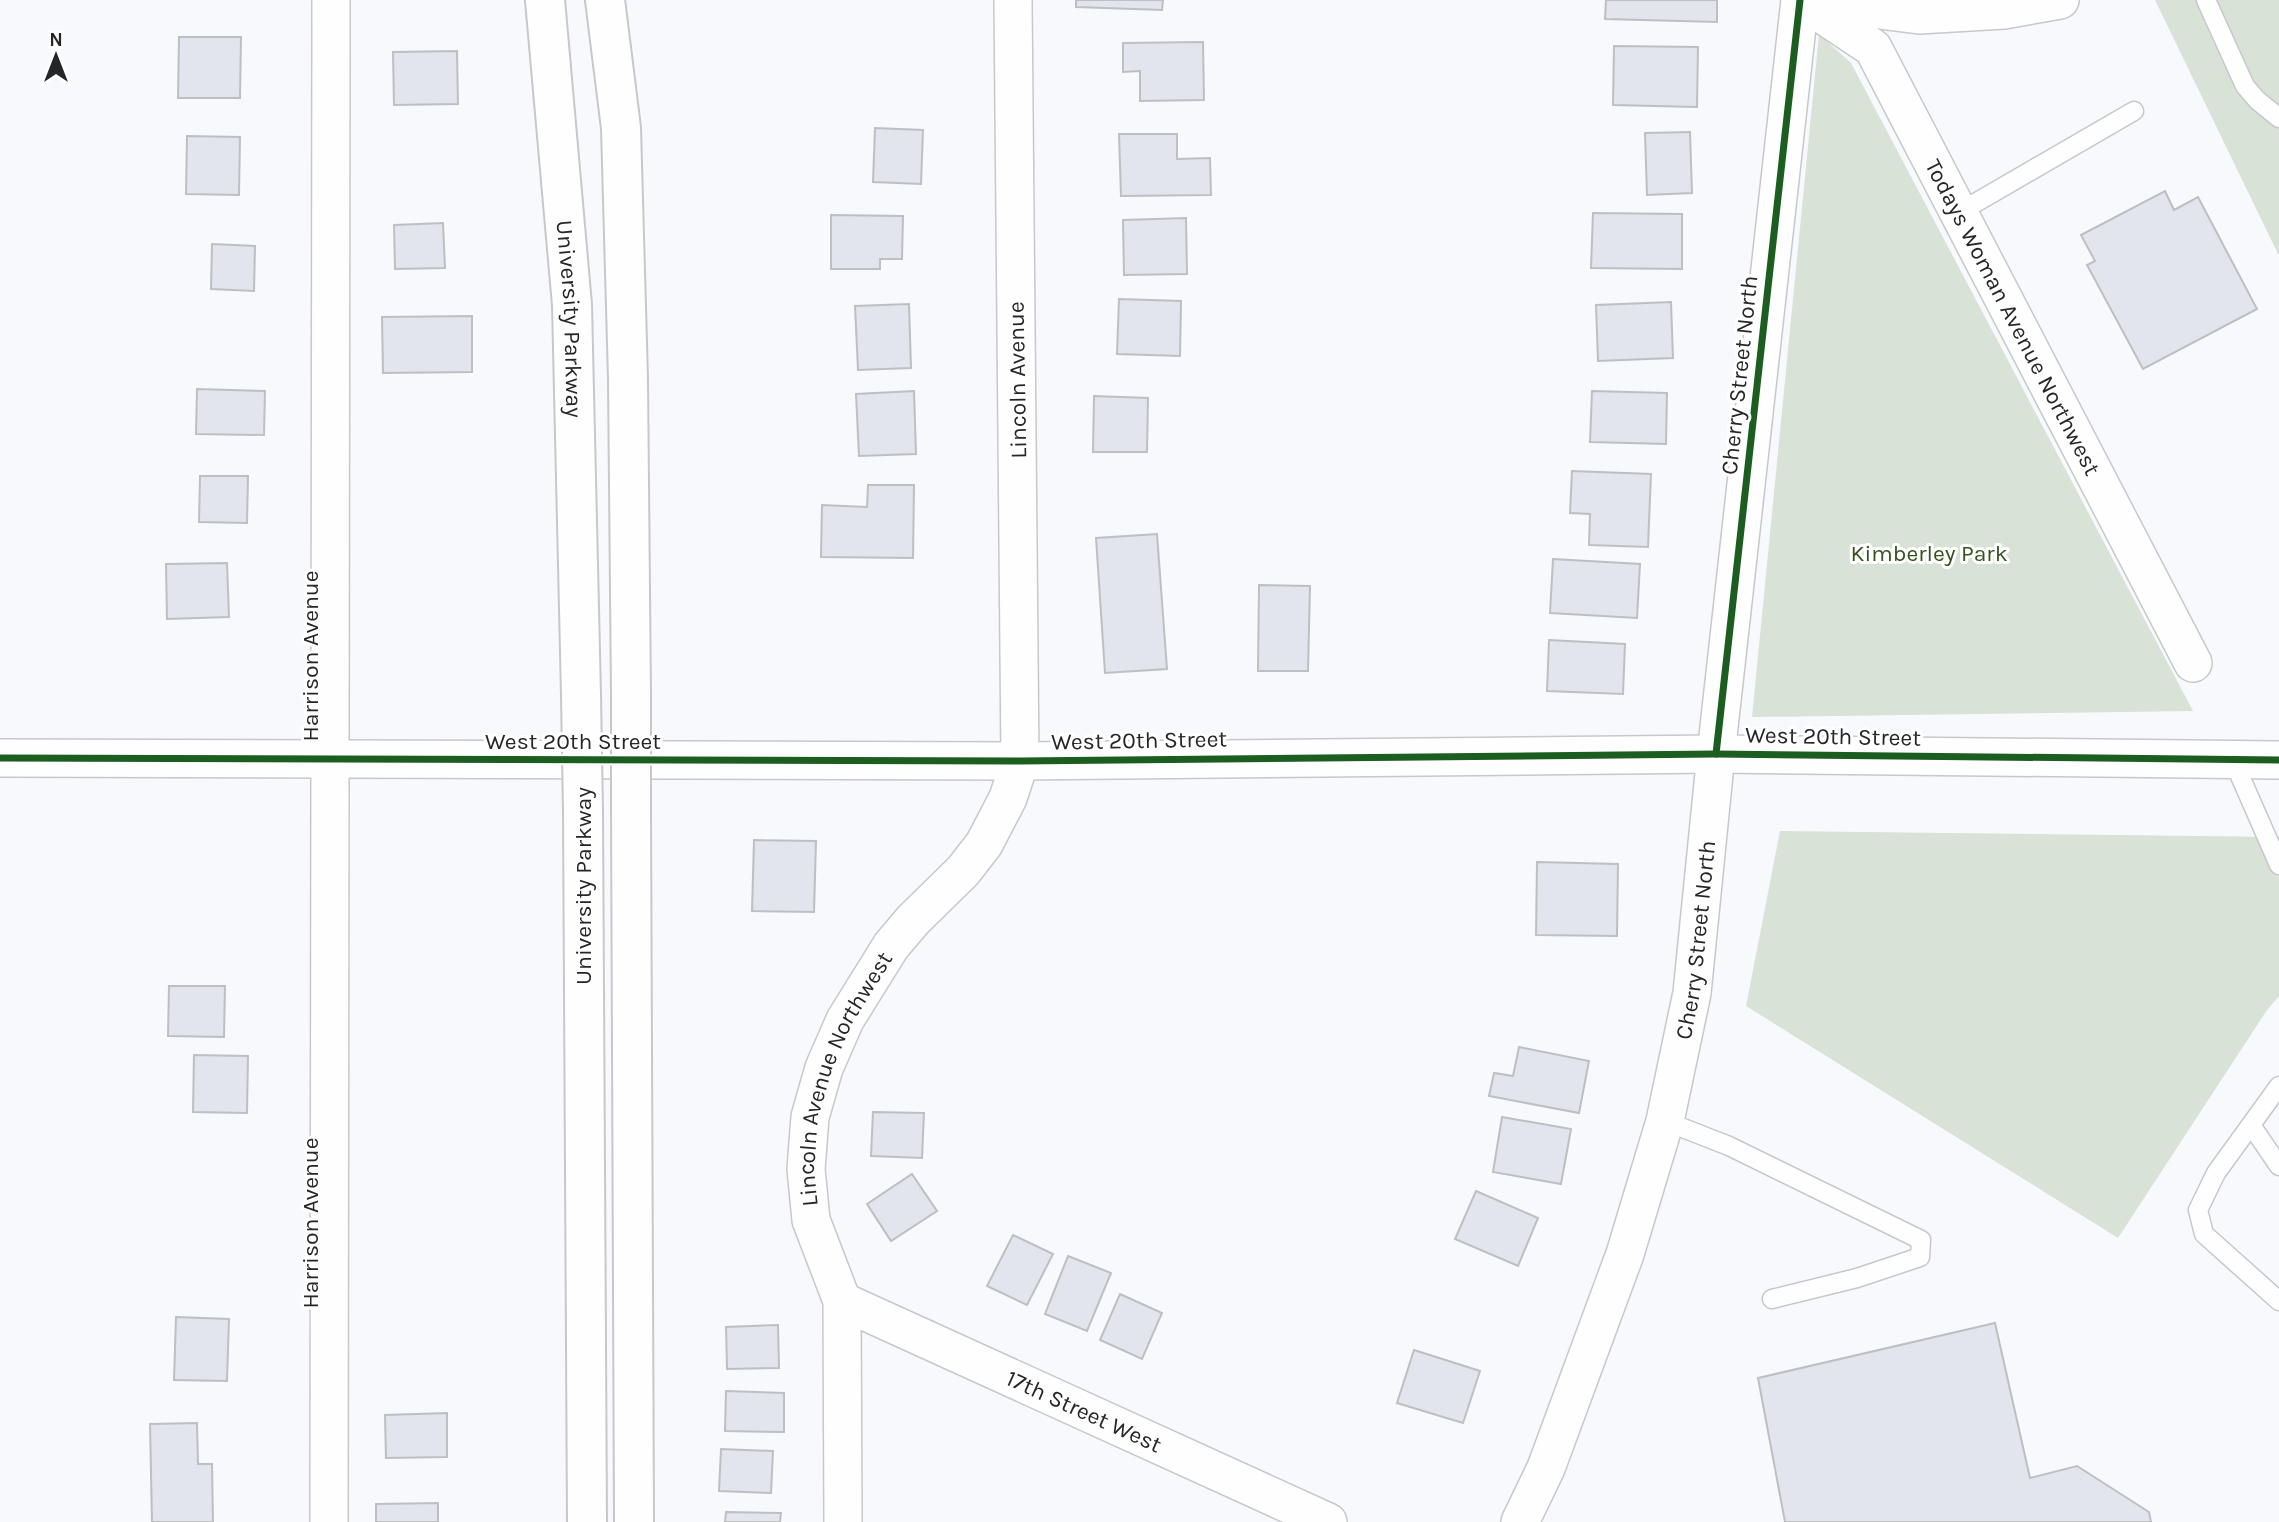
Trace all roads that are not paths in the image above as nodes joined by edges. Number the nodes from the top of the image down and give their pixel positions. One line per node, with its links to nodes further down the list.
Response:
1 (331, 0): 14 (street, Harrison Avenue)
2 (545, 0): 27 (main road, University Parkway, bridge)
3 (605, 0): 28 (main road, bridge)
4 (1013, 0): 17 (street, Lincoln Avenue)
5 (1801, 0): 6 (street); 10 (street, Todays Woman Avenue Northwest); 12 (street, Cherry Street North)
6 (2060, 0)
7 (2206, 0): 9 (lane)
8 (2134, 111): 10 (lane)
9 (2279, 118)
10 (1958, 213): 11 (street, Todays Woman Avenue Northwest)
11 (2193, 663)
12 (1716, 754): 15 (street, West 20th Street); 17 (street, West 20th Street); 20 (street, Cherry Street North)
13 (0, 758): 14 (street, West 20th Street)
14 (329, 759): 17 (street, West 20th Street); 26 (street, Harrison Avenue)
15 (2233, 760): 16 (street, West 20th Street); 18 (lane)
16 (2279, 760)
17 (1020, 761): 24 (street, Lincoln Avenue Northwest)
18 (2279, 865)
19 (2279, 1086): 21 (lane)
20 (1665, 1121): 23 (lane); 31 (street, Cherry Street North)
21 (2251, 1125): 22 (lane); 25 (lane)
22 (2279, 1166)
23 (1772, 1299)
24 (842, 1301): 29 (street, Lincoln Avenue Northwest); 30 (street, 17th Street West)
25 (2279, 1301)
26 (330, 1522)
27 (587, 1522)
28 (634, 1522)
29 (843, 1522)
30 (1328, 1522)
31 (1520, 1522)

